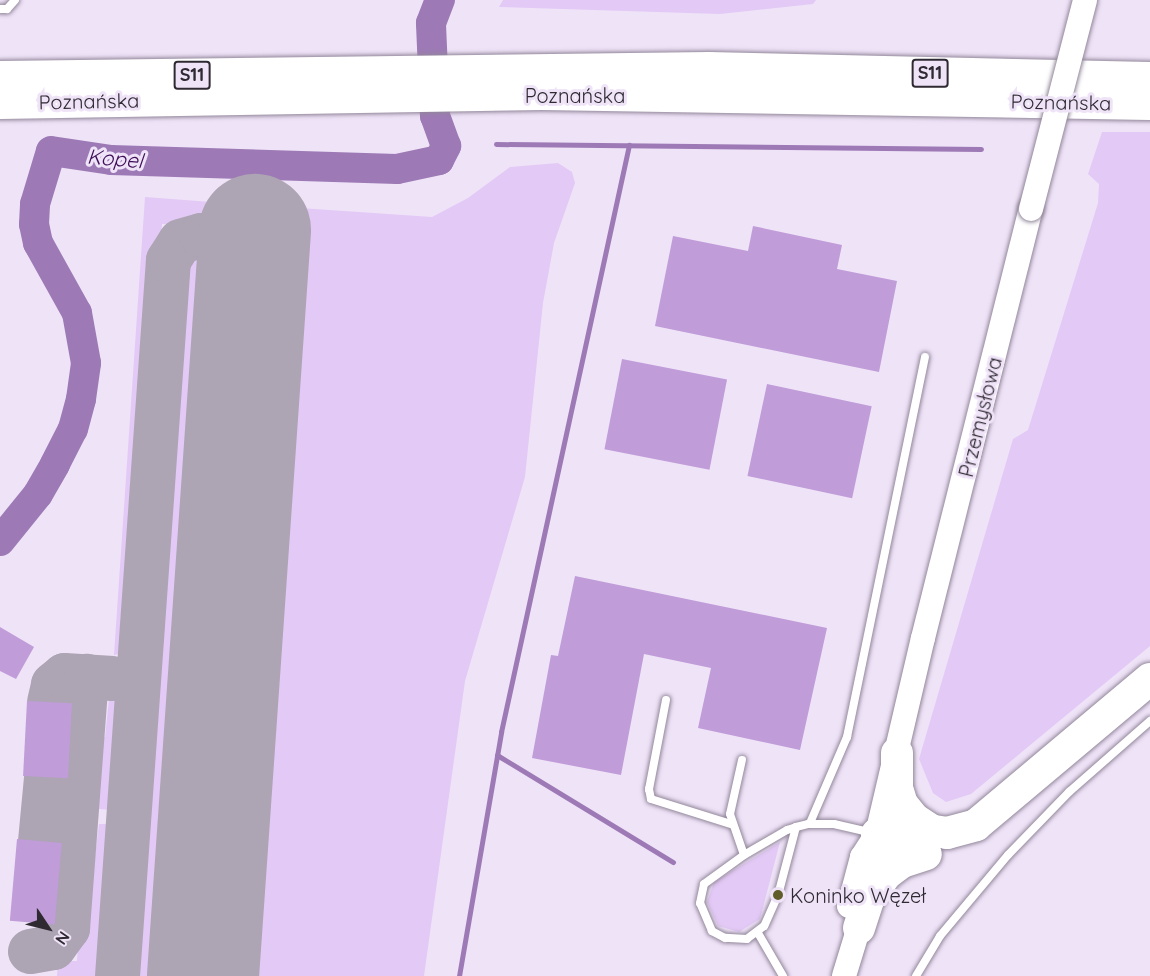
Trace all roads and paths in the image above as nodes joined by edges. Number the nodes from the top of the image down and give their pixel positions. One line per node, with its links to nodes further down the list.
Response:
1 (15, 0): 3 (lane)
2 (1085, 0): 14 (street, Przemysłowa, bridge)
3 (0, 9)
4 (0, 77): 7 (highway, Poznańska / S11)
5 (1150, 78): 6 (highway, Poznańska / S11)
6 (463, 83): 7 (highway, Poznańska / S11); 9 (highway, Poznańska / S11)
7 (383, 84): 8 (highway, Poznańska / S11)
8 (0, 103)
9 (1150, 104)
10 (926, 357): 16 (lane)
11 (1150, 679): 20 (highway)
12 (666, 700): 17 (lane)
13 (1150, 721): 27 (lane)
14 (897, 753): 19 (street, Przemysłowa); 20 (highway)
15 (742, 760): 17 (lane)
16 (810, 823): 18 (lane); 19 (lane)
17 (730, 824): 21 (lane)
18 (795, 827): 21 (lane); 23 (lane)
19 (878, 834): 20 (highway); 22 (street, Przemysłowa); 25 (street, Przemysłowa)
20 (926, 842): 22 (highway)
21 (744, 855): 23 (lane)
22 (859, 928): 26 (street, Przemysłowa)
23 (758, 933): 24 (lane)
24 (783, 976)
25 (833, 976)
26 (844, 976)
27 (916, 976)

